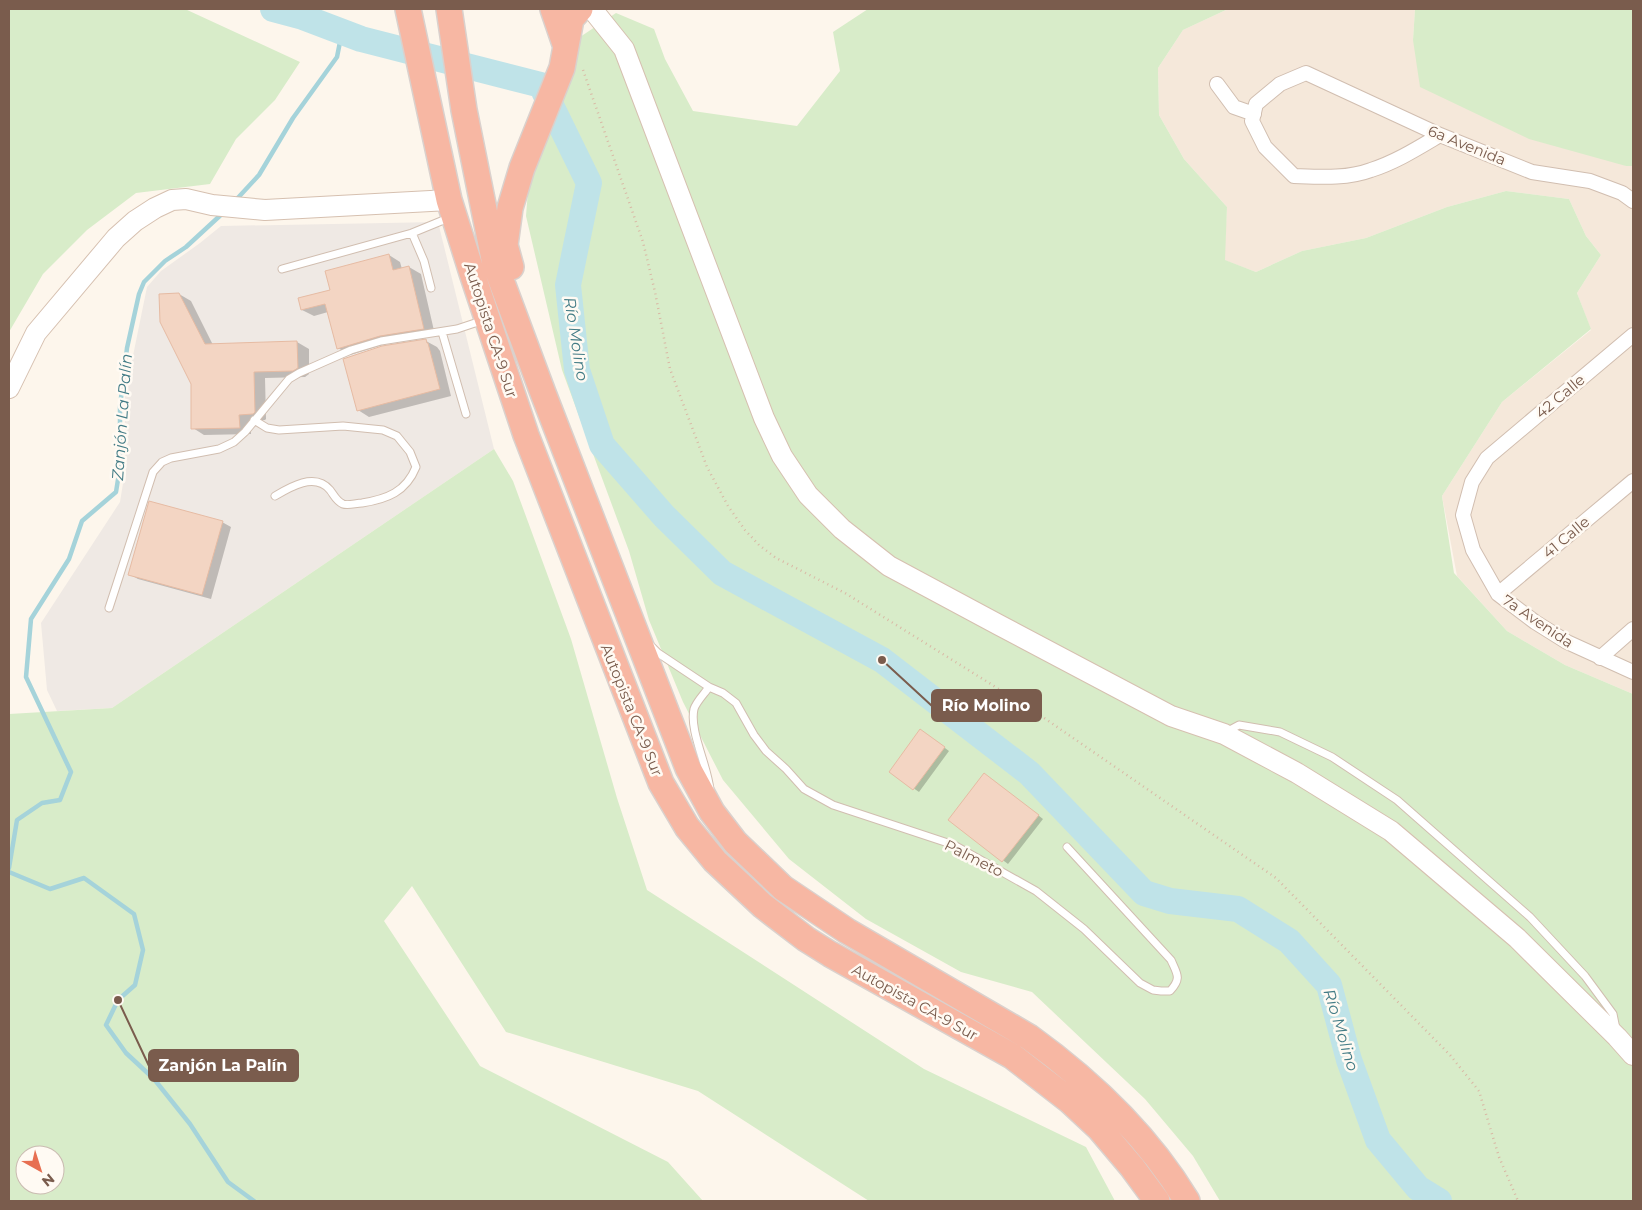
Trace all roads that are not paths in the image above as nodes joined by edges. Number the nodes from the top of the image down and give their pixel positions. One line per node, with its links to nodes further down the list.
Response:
1 (408, 9): 11 (highway, Autopista CA-9 Sur)
2 (449, 9): 19 (highway, Autopista CA-9 Sur)
3 (553, 9): 6 (highway)
4 (580, 9): 6 (highway)
5 (592, 9): 32 (main road)
6 (570, 60): 19 (highway)
7 (1216, 84): 8 (street)
8 (1253, 118): 9 (street, 6a Avenida); 9 (street)
9 (1440, 135): 10 (street, 6a Avenida)
10 (1633, 201)
11 (452, 208): 12 (lane); 15 (highway, Autopista CA-9 Sur); 18 (main road)
12 (412, 233): 13 (lane); 14 (lane)
13 (282, 269)
14 (431, 288)
15 (487, 319): 16 (lane); 37 (highway, Autopista CA-9 Sur)
16 (442, 332): 20 (lane); 21 (lane)
17 (1633, 334): 22 (street, 42 Calle)
18 (9, 388)
19 (543, 393): 28 (highway, Autopista CA-9 Sur)
20 (466, 414)
21 (254, 420): 24 (lane); 26 (lane)
22 (1487, 458): 25 (street, 7a Avenida)
23 (1633, 481): 25 (street, 41 Calle)
24 (275, 496)
25 (1498, 594): 29 (street, 7a Avenida)
26 (109, 608)
27 (1633, 629): 29 (street)
28 (635, 631): 31 (lane); 33 (highway, Autopista CA-9 Sur)
29 (1600, 658): 30 (street, 7a Avenida)
30 (1633, 672)
31 (709, 687): 33 (lane); 34 (lane, Palmeto)
32 (1224, 734): 35 (main road); 35 (lane)
33 (712, 812): 38 (highway, Autopista CA-9 Sur)
34 (1067, 848)
35 (1617, 1037): 36 (main road)
36 (1633, 1055)
37 (1158, 1201)
38 (1187, 1201)

